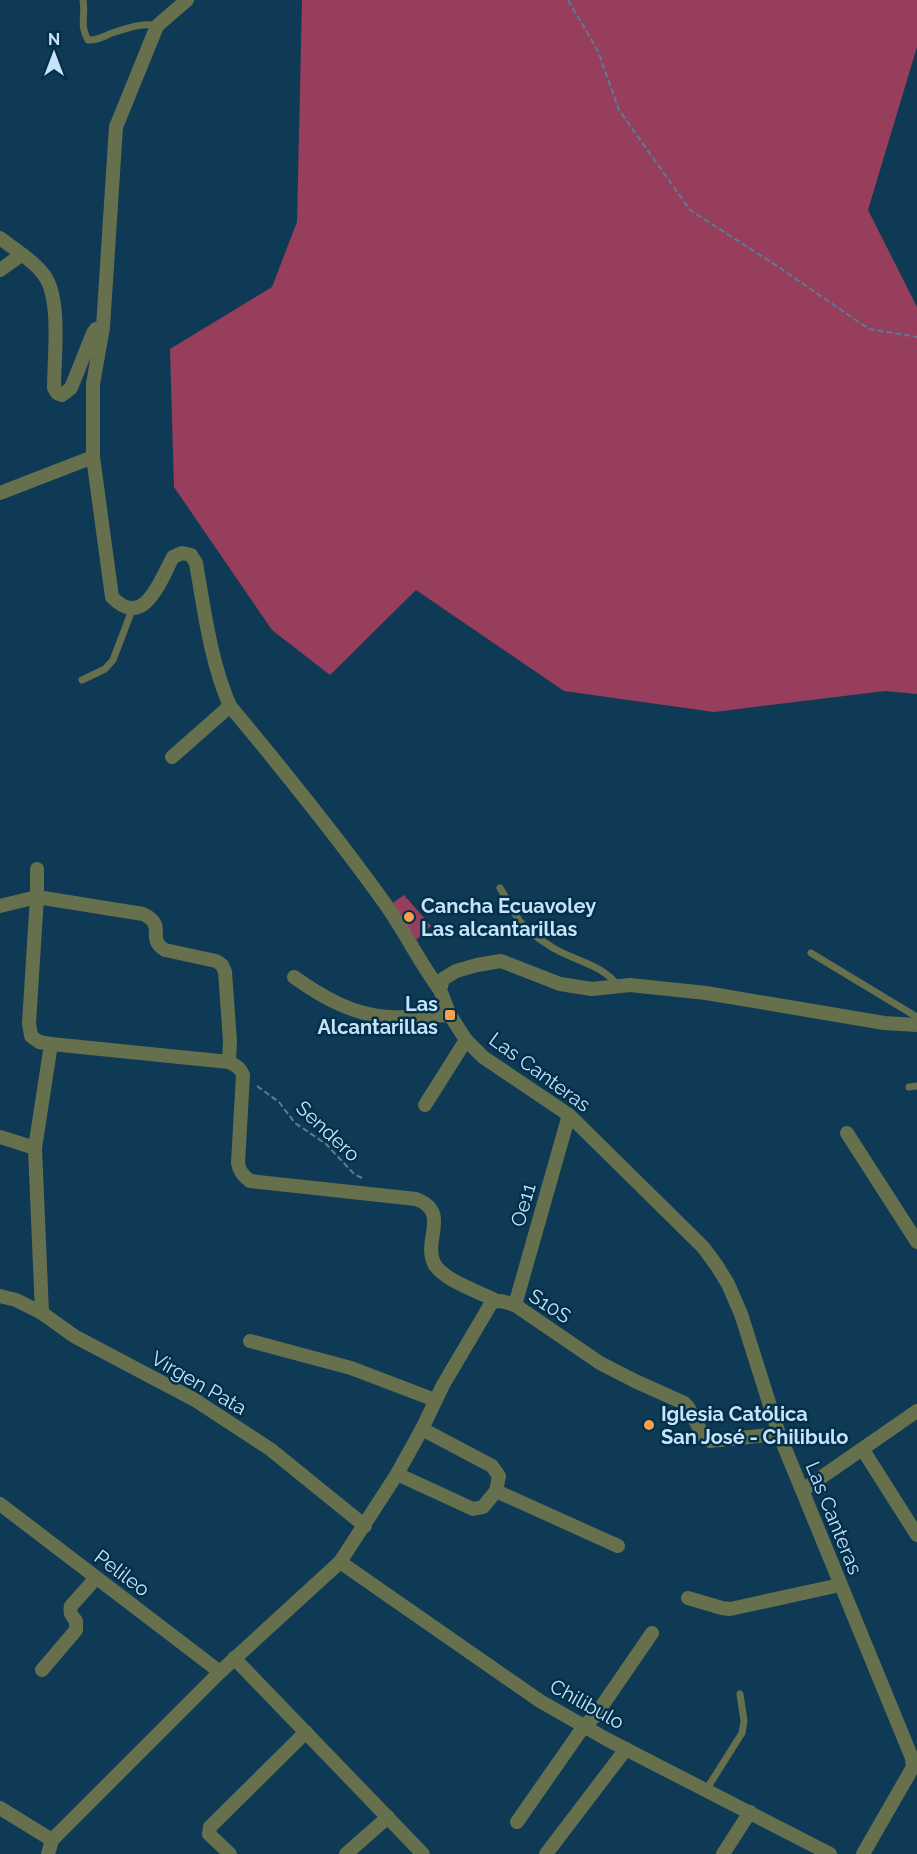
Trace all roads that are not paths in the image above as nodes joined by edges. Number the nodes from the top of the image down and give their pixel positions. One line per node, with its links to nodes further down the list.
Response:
1 (83, 0): 3 (lane)
2 (188, 0): 3 (street)
3 (158, 26): 7 (street)
4 (0, 238): 5 (street)
5 (21, 255): 6 (street); 7 (street)
6 (0, 270)
7 (103, 327): 8 (street)
8 (93, 457): 9 (street); 10 (street)
9 (0, 493)
10 (132, 610): 11 (lane); 12 (street)
11 (82, 680)
12 (230, 706): 13 (street); 21 (street, Las Canteras)
13 (172, 757)
14 (37, 869): 16 (street)
15 (500, 888): 20 (lane)
16 (37, 897): 17 (street); 26 (street); 27 (street)
17 (0, 906)
18 (811, 953): 23 (lane)
19 (294, 977): 22 (street)
20 (618, 986): 21 (street); 24 (street)
21 (440, 990): 22 (street, Las Canteras)
22 (450, 1015): 25 (street, Las Canteras)
23 (917, 1017)
24 (917, 1026)
25 (466, 1040): 28 (street); 29 (street, Las Canteras)
26 (51, 1044): 27 (street); 32 (street)
27 (229, 1062): 35 (street, S10S)
28 (425, 1105)
29 (569, 1114): 36 (street, Oe11); 42 (street, Las Canteras)
30 (847, 1133): 33 (street)
31 (0, 1137): 32 (street)
32 (35, 1148): 37 (street)
33 (917, 1242)
34 (0, 1296): 37 (street, Virgen Pata)
35 (495, 1300): 36 (street, S10S); 39 (street)
36 (515, 1305): 42 (street, S10S)
37 (42, 1313): 48 (street, Virgen Pata)
38 (250, 1341): 39 (street)
39 (435, 1400): 41 (street)
40 (917, 1411): 43 (street)
41 (422, 1429): 44 (street); 46 (street)
42 (778, 1434): 45 (street, Las Canteras)
43 (863, 1450): 45 (street); 49 (street)
44 (397, 1474): 46 (street); 48 (street)
45 (803, 1490): 53 (street, Las Canteras)
46 (496, 1491): 50 (street)
47 (0, 1504): 52 (street, Pelileo)
48 (365, 1526): 51 (street)
49 (917, 1535)
50 (618, 1546)
51 (340, 1562): 56 (street); 60 (street, Chilibulo)
52 (96, 1578): 57 (street); 58 (street, Pelileo)
53 (840, 1585): 54 (street); 63 (street, Las Canteras)
54 (688, 1598)
55 (652, 1633): 60 (street)
56 (234, 1658): 58 (street); 61 (street)
57 (42, 1670)
58 (220, 1672): 69 (street)
59 (741, 1694): 64 (lane)
60 (584, 1726): 62 (street, Chilibulo); 68 (street)
61 (306, 1732): 67 (street); 71 (street)
62 (626, 1749): 64 (street, Chilibulo); 74 (street)
63 (915, 1756): 77 (street, Las Canteras)
64 (706, 1790): 66 (street, Chilibulo)
65 (0, 1808): 69 (street)
66 (750, 1812): 75 (street); 76 (street, Chilibulo)
67 (388, 1816): 72 (street); 73 (street)
68 (517, 1822)
69 (52, 1840): 70 (street)
70 (48, 1854)
71 (230, 1854)
72 (345, 1854)
73 (423, 1854)
74 (546, 1854)
75 (723, 1854)
76 (830, 1854)
77 (863, 1854)

